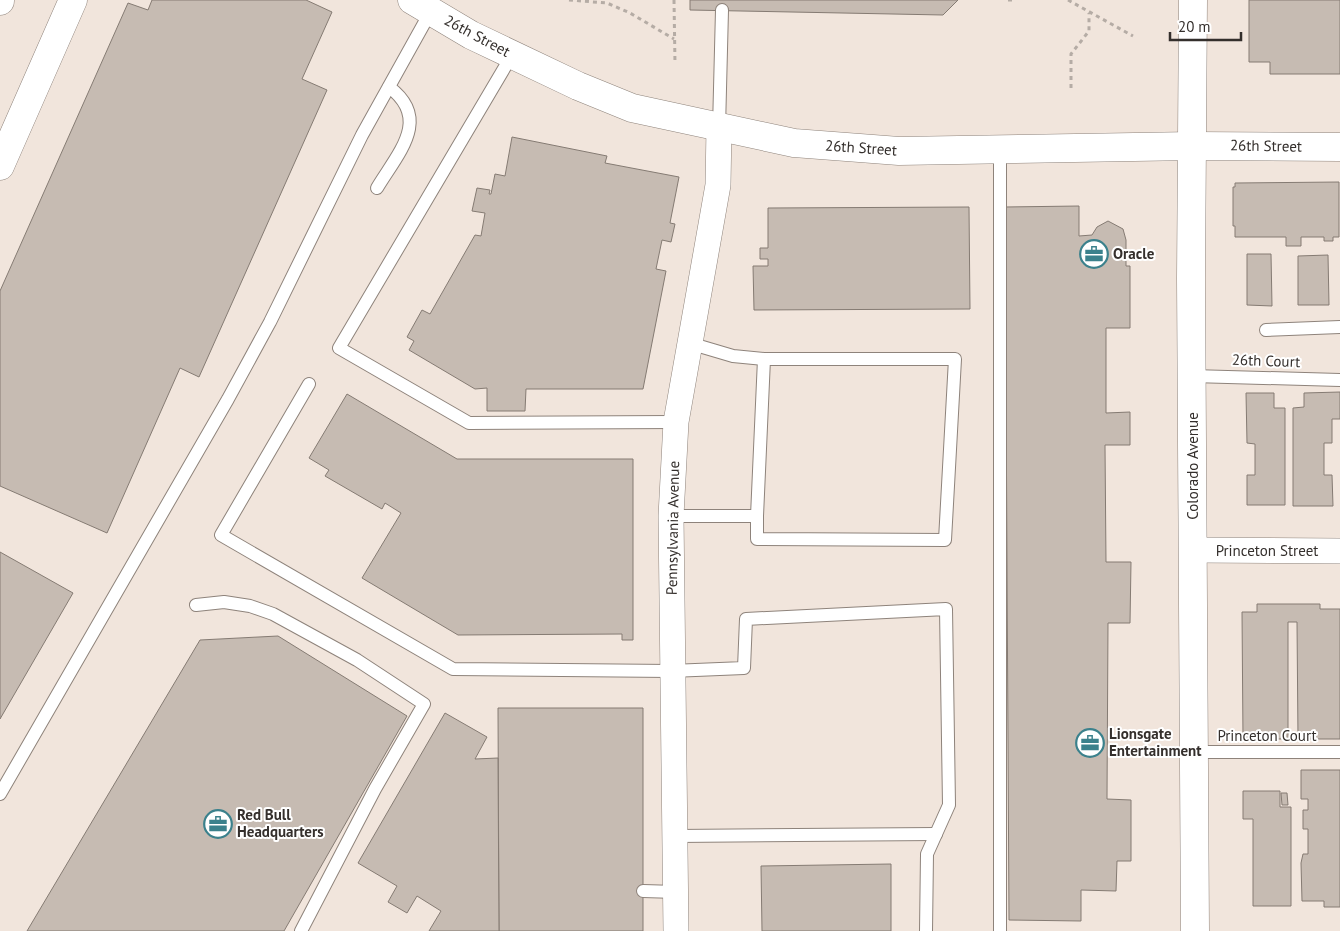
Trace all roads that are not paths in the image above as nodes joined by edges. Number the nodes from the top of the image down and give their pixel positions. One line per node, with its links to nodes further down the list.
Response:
1 (73, 0): 11 (main road)
2 (1192, 0): 8 (main road, Colorado Avenue)
3 (422, 5): 5 (main road, 26th Street); 6 (lane)
4 (722, 10): 7 (lane)
5 (512, 55): 7 (main road, 26th Street); 20 (lane)
6 (389, 87): 12 (lane); 29 (lane)
7 (719, 128): 10 (main road, 26th Street); 15 (street, Pennsylvania Avenue)
8 (1193, 146): 9 (main road, 26th Street); 10 (main road, 26th Street); 17 (main road, Colorado Avenue)
9 (1340, 147)
10 (1000, 148): 37 (lane)
11 (0, 166)
12 (377, 188)
13 (1340, 327): 14 (lane)
14 (1266, 330)
15 (689, 343): 16 (lane); 20 (street, Pennsylvania Avenue)
16 (764, 359): 22 (lane); 22 (lane)
17 (1192, 376): 18 (lane, 26th Court); 23 (main road, Colorado Avenue)
18 (1340, 380)
19 (309, 384): 26 (lane)
20 (676, 422): 21 (street, Pennsylvania Avenue)
21 (671, 516): 22 (lane); 26 (street, Pennsylvania Avenue)
22 (757, 516)
23 (1194, 550): 24 (street, Princeton Street); 27 (main road, Colorado Avenue)
24 (1340, 551)
25 (196, 605): 34 (lane)
26 (671, 671): 30 (lane); 31 (street, Pennsylvania Avenue)
27 (1193, 752): 28 (lane, Princeton Court); 38 (main road, Colorado Avenue)
28 (1340, 752)
29 (0, 794)
30 (936, 834): 31 (lane); 36 (lane)
31 (676, 836): 33 (street, Pennsylvania Avenue)
32 (643, 891): 33 (lane)
33 (676, 892): 35 (street, Pennsylvania Avenue)
34 (300, 931)
35 (676, 931)
36 (926, 931)
37 (1000, 931)
38 (1195, 931)

